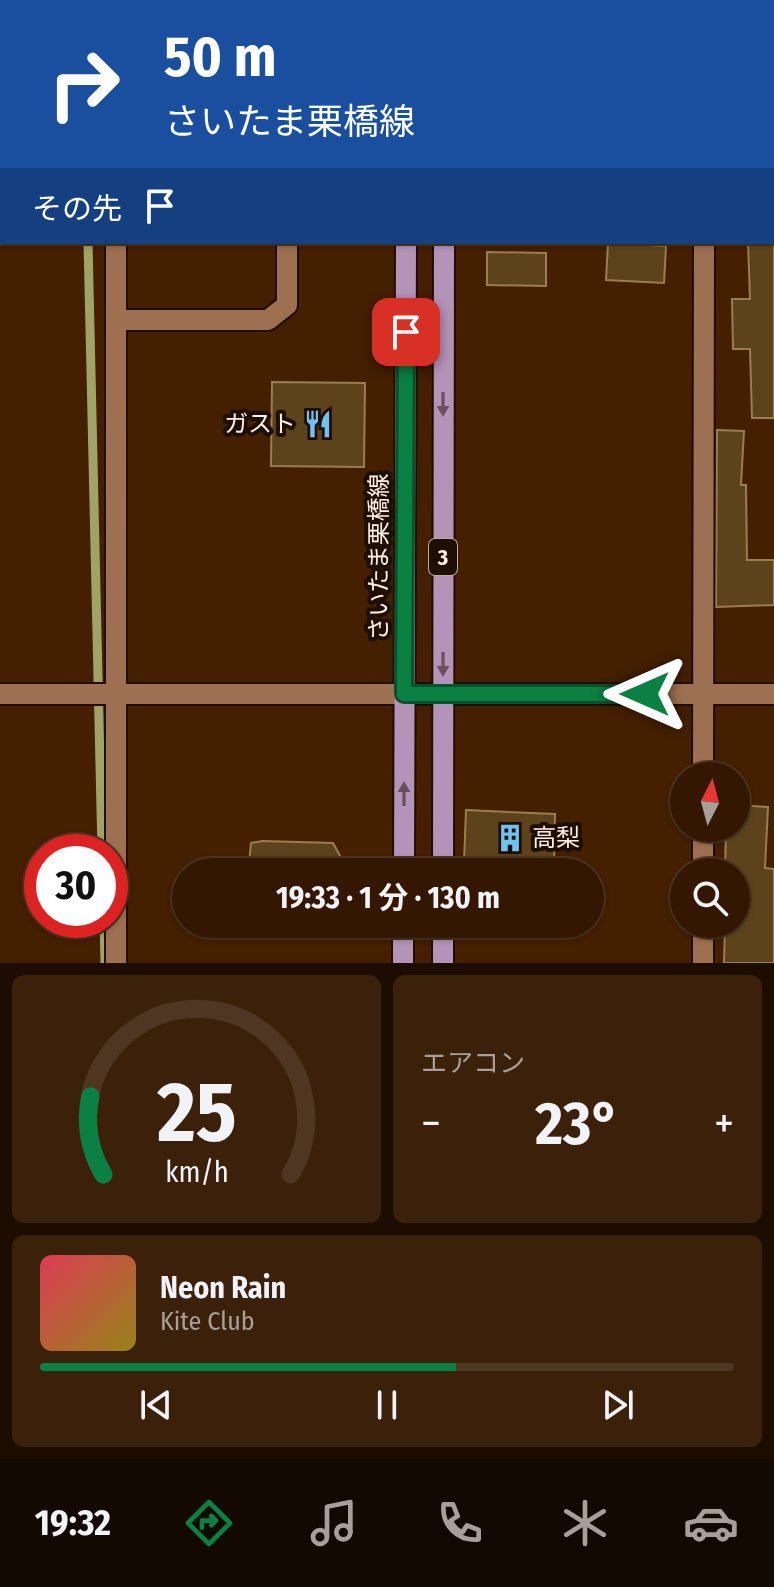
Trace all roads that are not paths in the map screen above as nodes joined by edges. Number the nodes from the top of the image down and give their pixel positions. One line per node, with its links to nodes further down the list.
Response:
1 (116, 244): 6 (street)
2 (287, 244): 6 (street)
3 (406, 244): 10 (main road, さいたま栗橋線 / 3)
4 (444, 244): 11 (main road, 3, one-way to 11)
5 (704, 244): 7 (street)
6 (116, 320): 9 (street)
7 (703, 693): 11 (street); 12 (street); 13 (street)
8 (0, 694): 9 (street)
9 (116, 694): 10 (street); 19 (street)
10 (404, 694): 11 (street); 14 (main road, さいたま栗橋線 / 3, one-way to 10)
11 (443, 694): 15 (main road, 3)
12 (774, 694)
13 (703, 762)
14 (404, 858)
15 (443, 858)
16 (403, 938): 20 (main road)
17 (443, 938): 21 (main road)
18 (703, 938): 22 (street)
19 (116, 963)
20 (403, 963)
21 (443, 963)
22 (703, 963)

